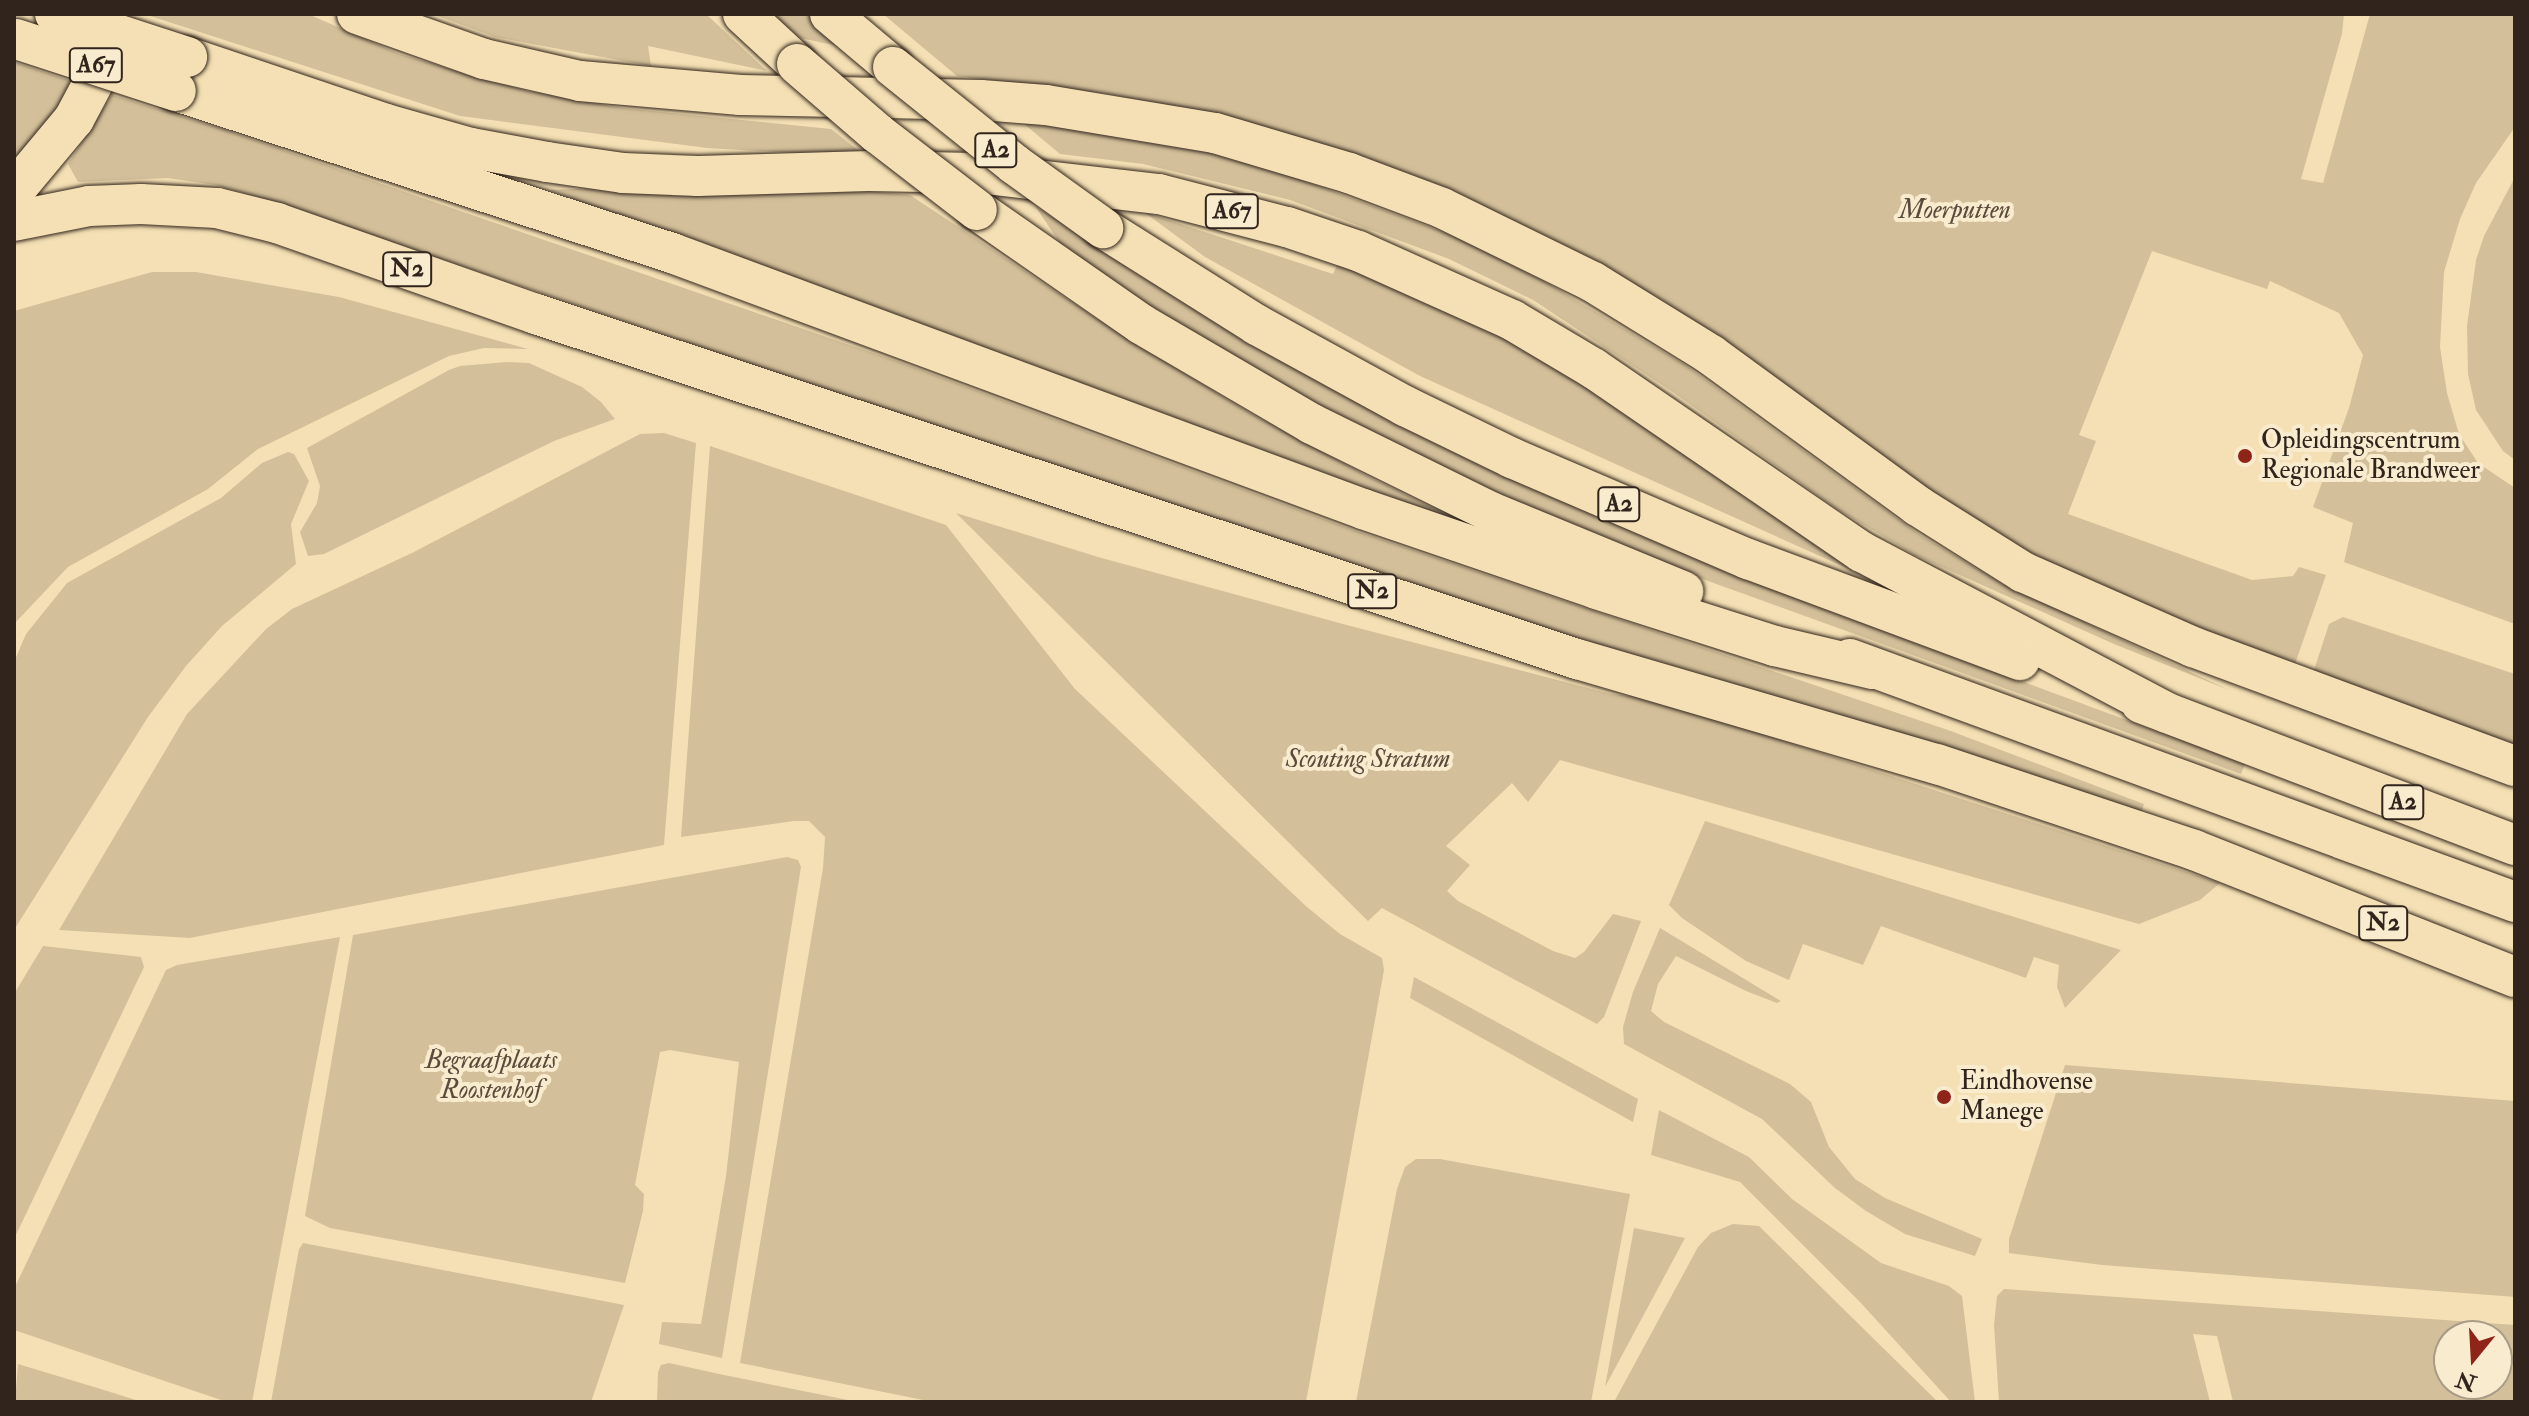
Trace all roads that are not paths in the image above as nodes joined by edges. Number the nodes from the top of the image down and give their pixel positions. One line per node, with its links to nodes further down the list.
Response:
1 (55, 14): 7 (highway, A67, bridge)
2 (116, 14): 8 (highway)
3 (357, 14): 12 (highway)
4 (743, 14): 10 (highway, A2, bridge)
5 (830, 14): 11 (highway, A2, bridge)
6 (15, 38): 7 (highway, A67, bridge)
7 (182, 74): 10 (highway, A67); 11 (highway, A67)
8 (14, 191)
9 (14, 221): 15 (highway, N2)
10 (1872, 669): 14 (highway, A2)
11 (2166, 712): 13 (highway, A2)
12 (2515, 766)
13 (2515, 845)
14 (2515, 902)
15 (2515, 977)

